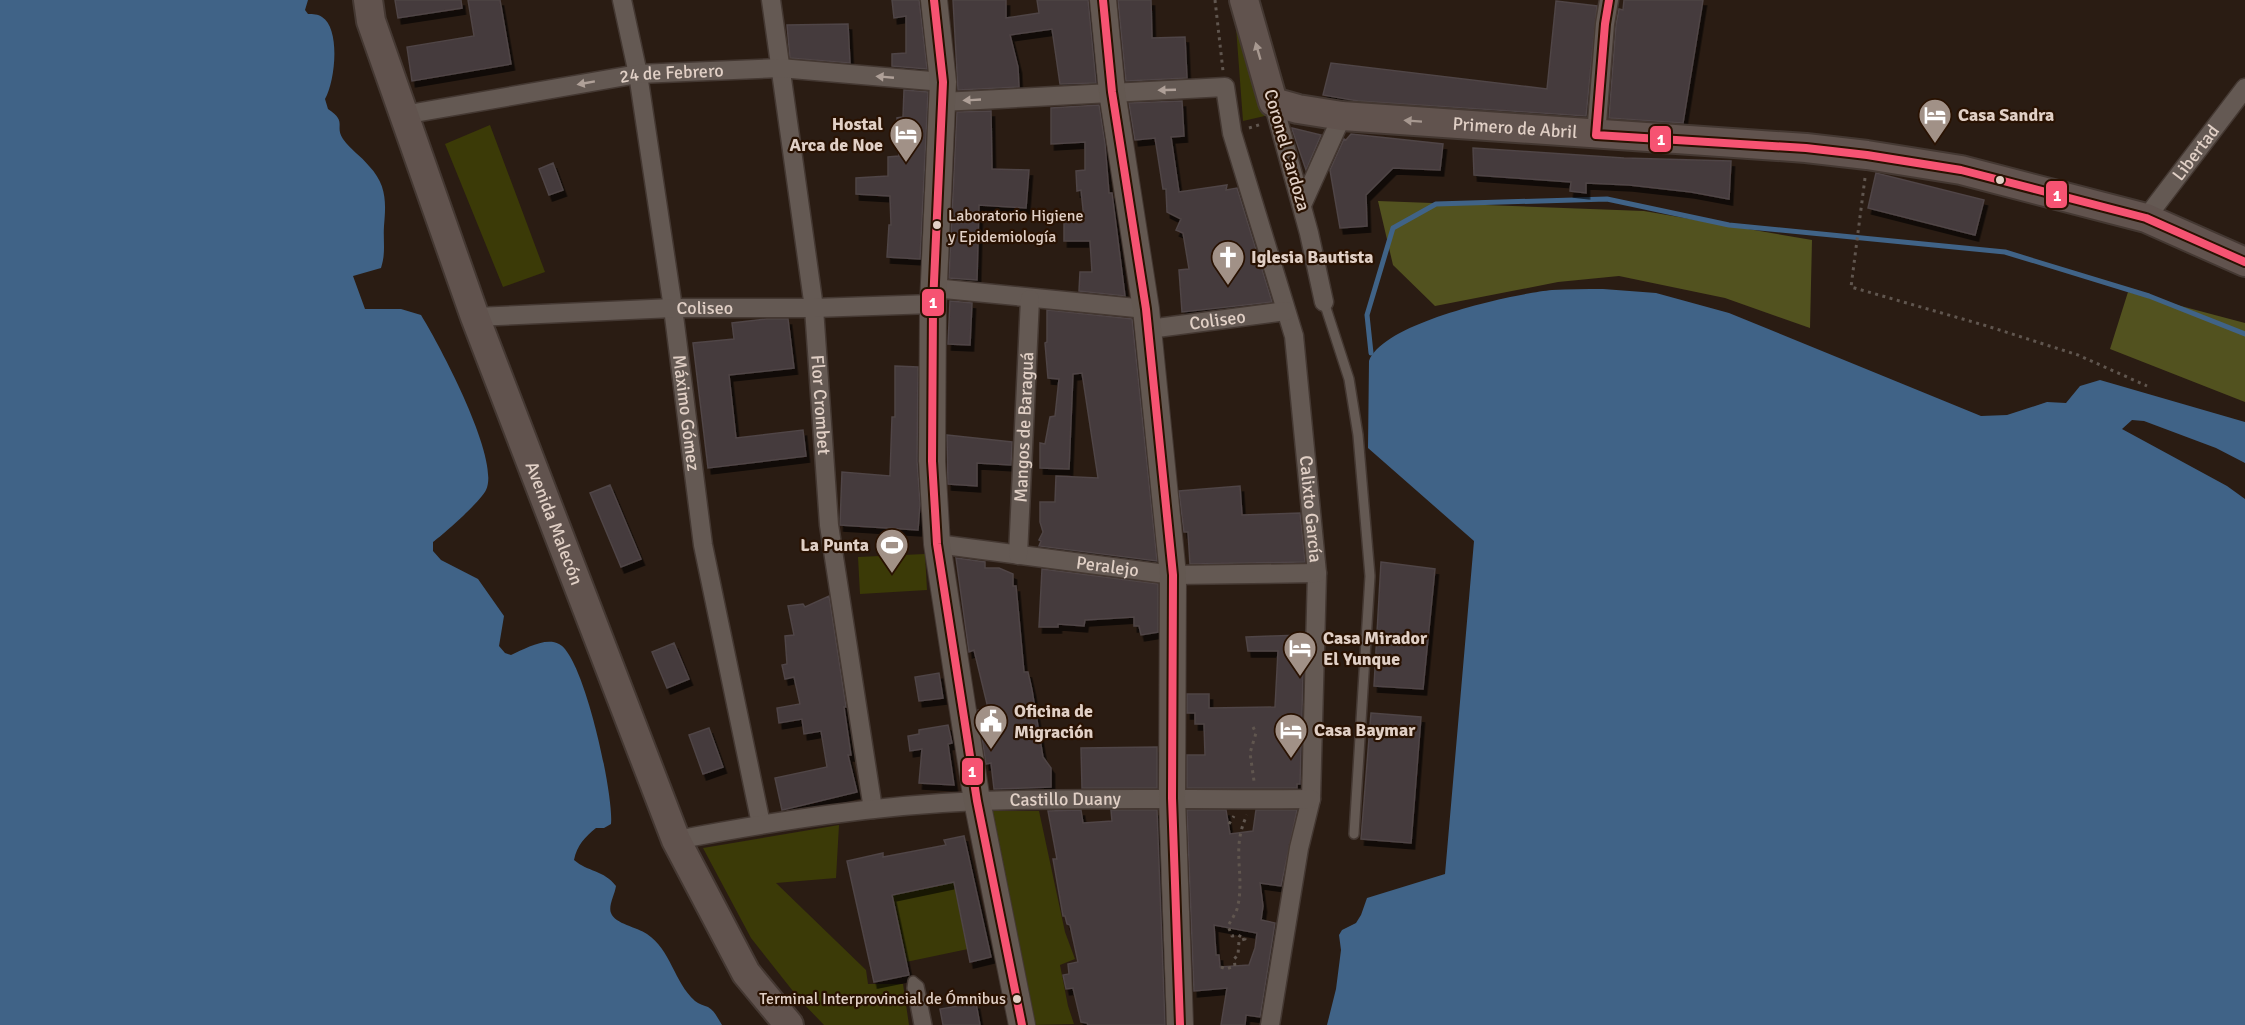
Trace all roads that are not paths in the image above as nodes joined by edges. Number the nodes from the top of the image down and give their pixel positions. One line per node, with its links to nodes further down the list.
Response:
1 (368, 0): 15 (main road, Avenida Malecón)
2 (622, 0): 9 (street, Máximo Gómez)
3 (771, 0): 8 (street, Flor Crombet)
4 (934, 0): 12 (main road)
5 (1103, 0): 13 (main road)
6 (1244, 0): 14 (main road, Coronel Cardoza, one-way to 6)
7 (1610, 0): 17 (street)
8 (780, 68): 9 (street, 24 de Febrero); 12 (street, 24 de Febrero, one-way to 8); 25 (street, Flor Crombet)
9 (638, 74): 15 (street, 24 de Febrero, one-way to 15); 24 (street, Máximo Gómez)
10 (1225, 87): 13 (street, 24 de Febrero, one-way to 13); 26 (street, Calixto García)
11 (2245, 88): 19 (street, Libertad)
12 (942, 92): 13 (street, 24 de Febrero, one-way to 12); 21 (main road)
13 (1112, 92): 28 (main road)
14 (1273, 102): 16 (main road, Primero de Abril); 18 (street, Coronel Cardoza)
15 (403, 115): 27 (main road, Avenida Malecón)
16 (1342, 116): 17 (main road, Primero de Abril, one-way to 16); 18 (street)
17 (1596, 135): 19 (main road, Primero de Abril)
18 (1302, 205): 23 (street, Coronel Cardoza)
19 (2146, 218): 20 (main road, Primero de Abril)
20 (2245, 262)
21 (934, 296): 22 (street, Coliseo); 25 (street, Coliseo); 29 (main road)
22 (1030, 298): 28 (street, Coliseo); 30 (street, Mangos de Baraguá)
23 (1324, 302): 38 (lane)
24 (673, 308): 25 (street, Coliseo); 27 (street, Coliseo); 37 (street, Máximo Gómez)
25 (814, 308): 36 (street, Flor Crombet)
26 (1286, 310): 28 (street, Coliseo); 31 (street, Calixto García)
27 (475, 317): 39 (main road, Avenida Malecón)
28 (1148, 319): 32 (main road)
29 (937, 544): 30 (street, Peralejo); 35 (main road)
30 (1018, 555): 32 (street, Peralejo)
31 (1317, 573): 32 (street, Peralejo); 34 (street, Calixto García)
32 (1173, 576): 33 (main road)
33 (1172, 798): 34 (street, Castillo Duany); 35 (street, Castillo Duany); 44 (main road)
34 (1311, 799): 45 (street, Calixto García)
35 (977, 801): 36 (street, Castillo Duany); 43 (main road)
36 (873, 809): 37 (street, Castillo Duany)
37 (761, 824): 39 (street, Castillo Duany)
38 (1353, 834)
39 (676, 840): 40 (main road, Avenida Malecón)
40 (789, 1025)
41 (919, 1025): 42 (lane)
42 (927, 1025)
43 (1022, 1025)
44 (1180, 1025)
45 (1270, 1025)

